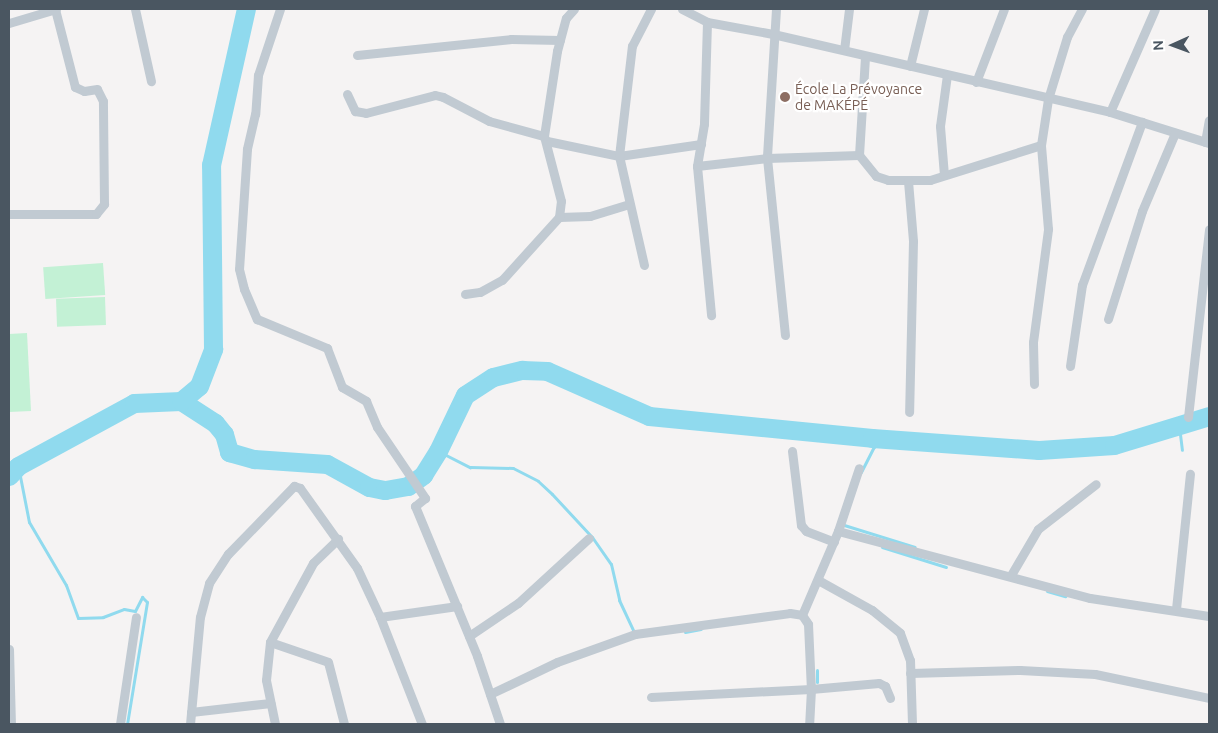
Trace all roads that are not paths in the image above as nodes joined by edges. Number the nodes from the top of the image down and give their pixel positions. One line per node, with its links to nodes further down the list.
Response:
1 (55, 9): 14 (street); 41 (street)
2 (135, 9): 22 (street)
3 (280, 9): 63 (street)
4 (574, 9): 16 (street)
5 (651, 9): 35 (street)
6 (776, 9): 15 (street)
7 (849, 9): 17 (street)
8 (924, 9): 20 (street)
9 (1004, 9): 23 (street)
10 (1082, 9): 25 (street)
11 (1155, 9): 26 (street)
12 (687, 10): 13 (street)
13 (708, 22): 15 (street); 32 (street)
14 (9, 23)
15 (772, 34): 17 (street); 36 (street)
16 (560, 40): 18 (street); 30 (street)
17 (844, 50): 19 (street)
18 (357, 55)
19 (865, 56): 20 (street); 34 (street)
20 (910, 66): 21 (street)
21 (947, 75): 23 (street); 38 (street)
22 (151, 81)
23 (976, 82): 25 (street)
24 (347, 94): 30 (street)
25 (1048, 99): 26 (street); 33 (street)
26 (1110, 112): 28 (street)
27 (1209, 120): 31 (street)
28 (1142, 122): 29 (street); 49 (street)
29 (1175, 132): 31 (street); 47 (street)
30 (546, 138): 35 (street); 42 (street)
31 (1207, 143)
32 (701, 144): 35 (street); 37 (street)
33 (1041, 145): 38 (street); 50 (street)
34 (859, 155): 36 (street); 39 (street)
35 (619, 156): 40 (street)
36 (767, 158): 37 (street); 48 (street)
37 (698, 166): 46 (street)
38 (944, 175): 39 (street)
39 (908, 181): 51 (street)
40 (629, 204): 42 (street); 44 (street)
41 (9, 214)
42 (559, 217): 45 (street)
43 (1209, 230): 52 (street)
44 (644, 265)
45 (465, 294)
46 (711, 315)
47 (1108, 320)
48 (784, 335)
49 (1070, 366)
50 (1034, 384)
51 (909, 412)
52 (1188, 416)
53 (792, 451): 60 (street)
54 (859, 468): 57 (street)
55 (1190, 474): 64 (street)
56 (1096, 484): 61 (street)
57 (838, 531): 60 (street); 61 (street)
58 (589, 538): 69 (street)
59 (338, 539): 68 (street); 70 (street); 79 (street)
60 (834, 542): 62 (street)
61 (1011, 575): 64 (street)
62 (818, 580): 65 (street); 72 (street)
63 (457, 606): 68 (street); 69 (street)
64 (1176, 609): 67 (street)
65 (802, 615): 73 (street); 74 (street)
66 (136, 616): 81 (street)
67 (1209, 616)
68 (380, 617): 85 (street)
69 (469, 636): 74 (street)
70 (270, 642): 78 (street); 84 (street)
71 (9, 649): 80 (street)
72 (910, 673): 77 (street); 88 (street)
73 (811, 689): 75 (street); 76 (street); 87 (street)
74 (490, 694): 86 (street)
75 (651, 697)
76 (890, 698)
77 (1209, 698)
78 (270, 703): 79 (street); 83 (street)
79 (191, 712): 82 (street)
80 (11, 720)
81 (120, 724)
82 (190, 724)
83 (275, 724)
84 (344, 724)
85 (422, 724)
86 (500, 724)
87 (809, 724)
88 (912, 724)

